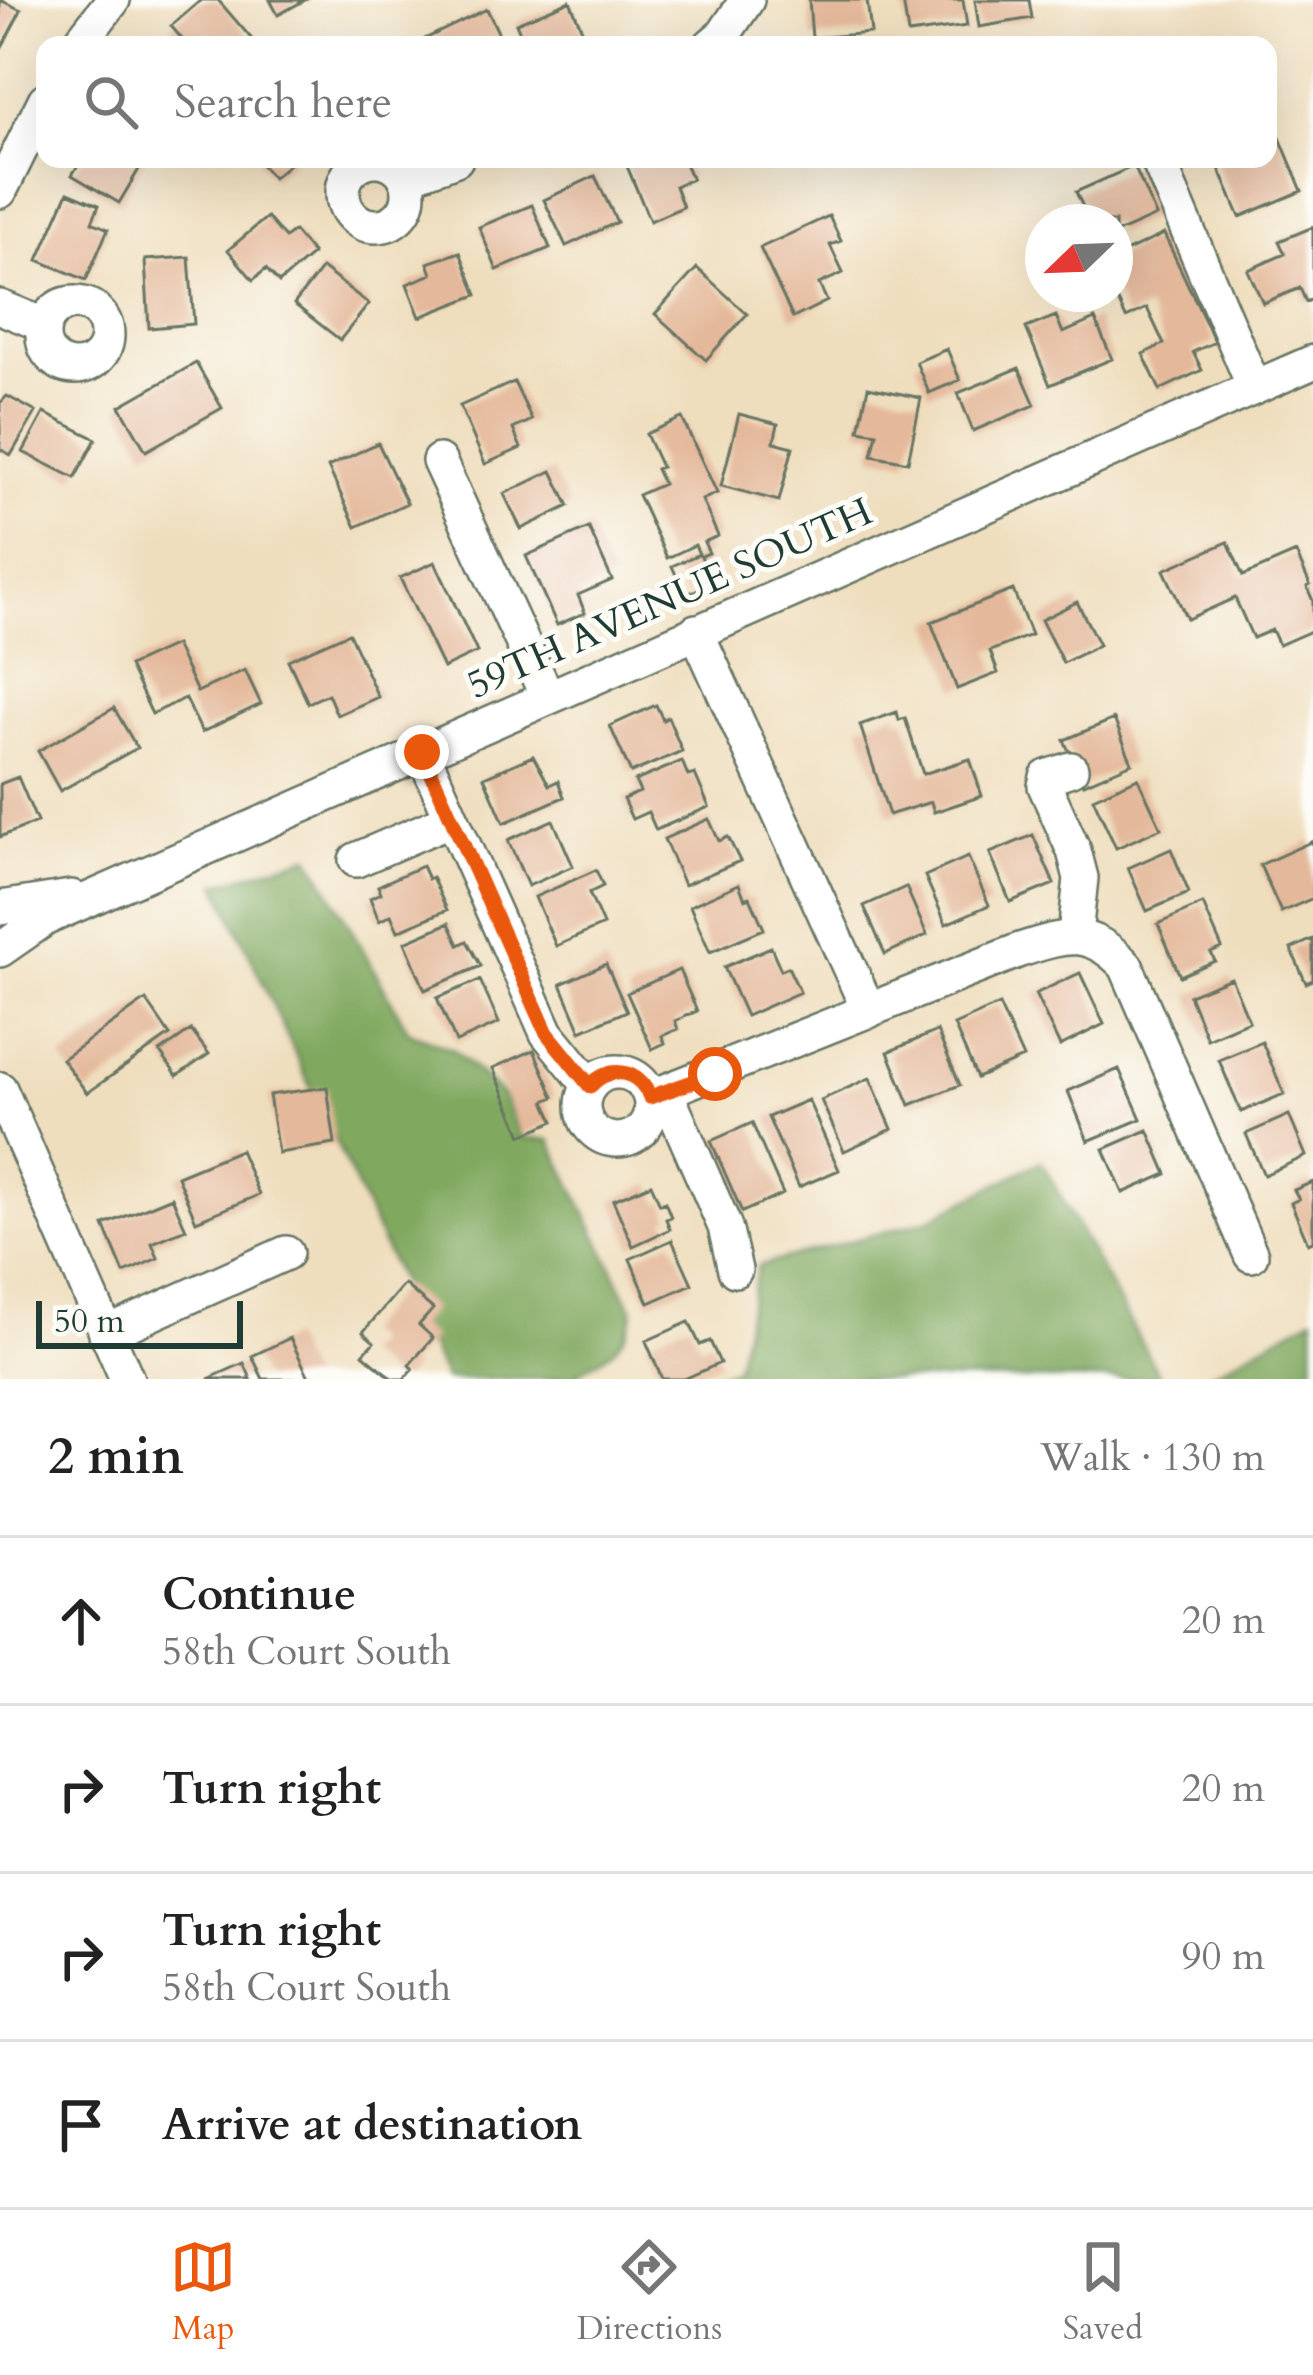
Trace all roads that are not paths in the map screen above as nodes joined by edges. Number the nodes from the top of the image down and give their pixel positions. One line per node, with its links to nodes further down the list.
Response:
1 (113, 0): 3 (street)
2 (747, 0): 4 (street)
3 (85, 36)
4 (722, 36)
5 (36, 118): 9 (street)
6 (432, 168): 8 (street)
7 (1161, 168): 13 (street)
8 (405, 178)
9 (0, 190)
10 (0, 307): 11 (street)
11 (44, 325)
12 (1313, 362): 13 (street, 59TH AVENUE SOUTH)
13 (1254, 387): 15 (street, 59TH AVENUE SOUTH)
14 (440, 461): 16 (street)
15 (696, 631): 16 (street, 59TH AVENUE SOUTH); 25 (street)
16 (547, 696): 17 (street, 59TH AVENUE SOUTH)
17 (422, 752): 19 (street); 21 (street, 59TH AVENUE SOUTH)
18 (1071, 769): 23 (street)
19 (451, 818): 20 (street); 26 (street)
20 (356, 860)
21 (97, 895): 22 (street); 24 (street, 59TH AVENUE SOUTH)
22 (0, 908)
23 (1085, 938): 25 (street); 31 (street)
24 (0, 950)
25 (869, 1011): 28 (street)
26 (590, 1086): 28 (street); 28 (street)
27 (0, 1090): 29 (street)
28 (658, 1095): 32 (street)
29 (12, 1148): 33 (street)
30 (286, 1253): 33 (street)
31 (1251, 1255)
32 (735, 1270)
33 (106, 1334): 34 (street)
34 (127, 1379)

